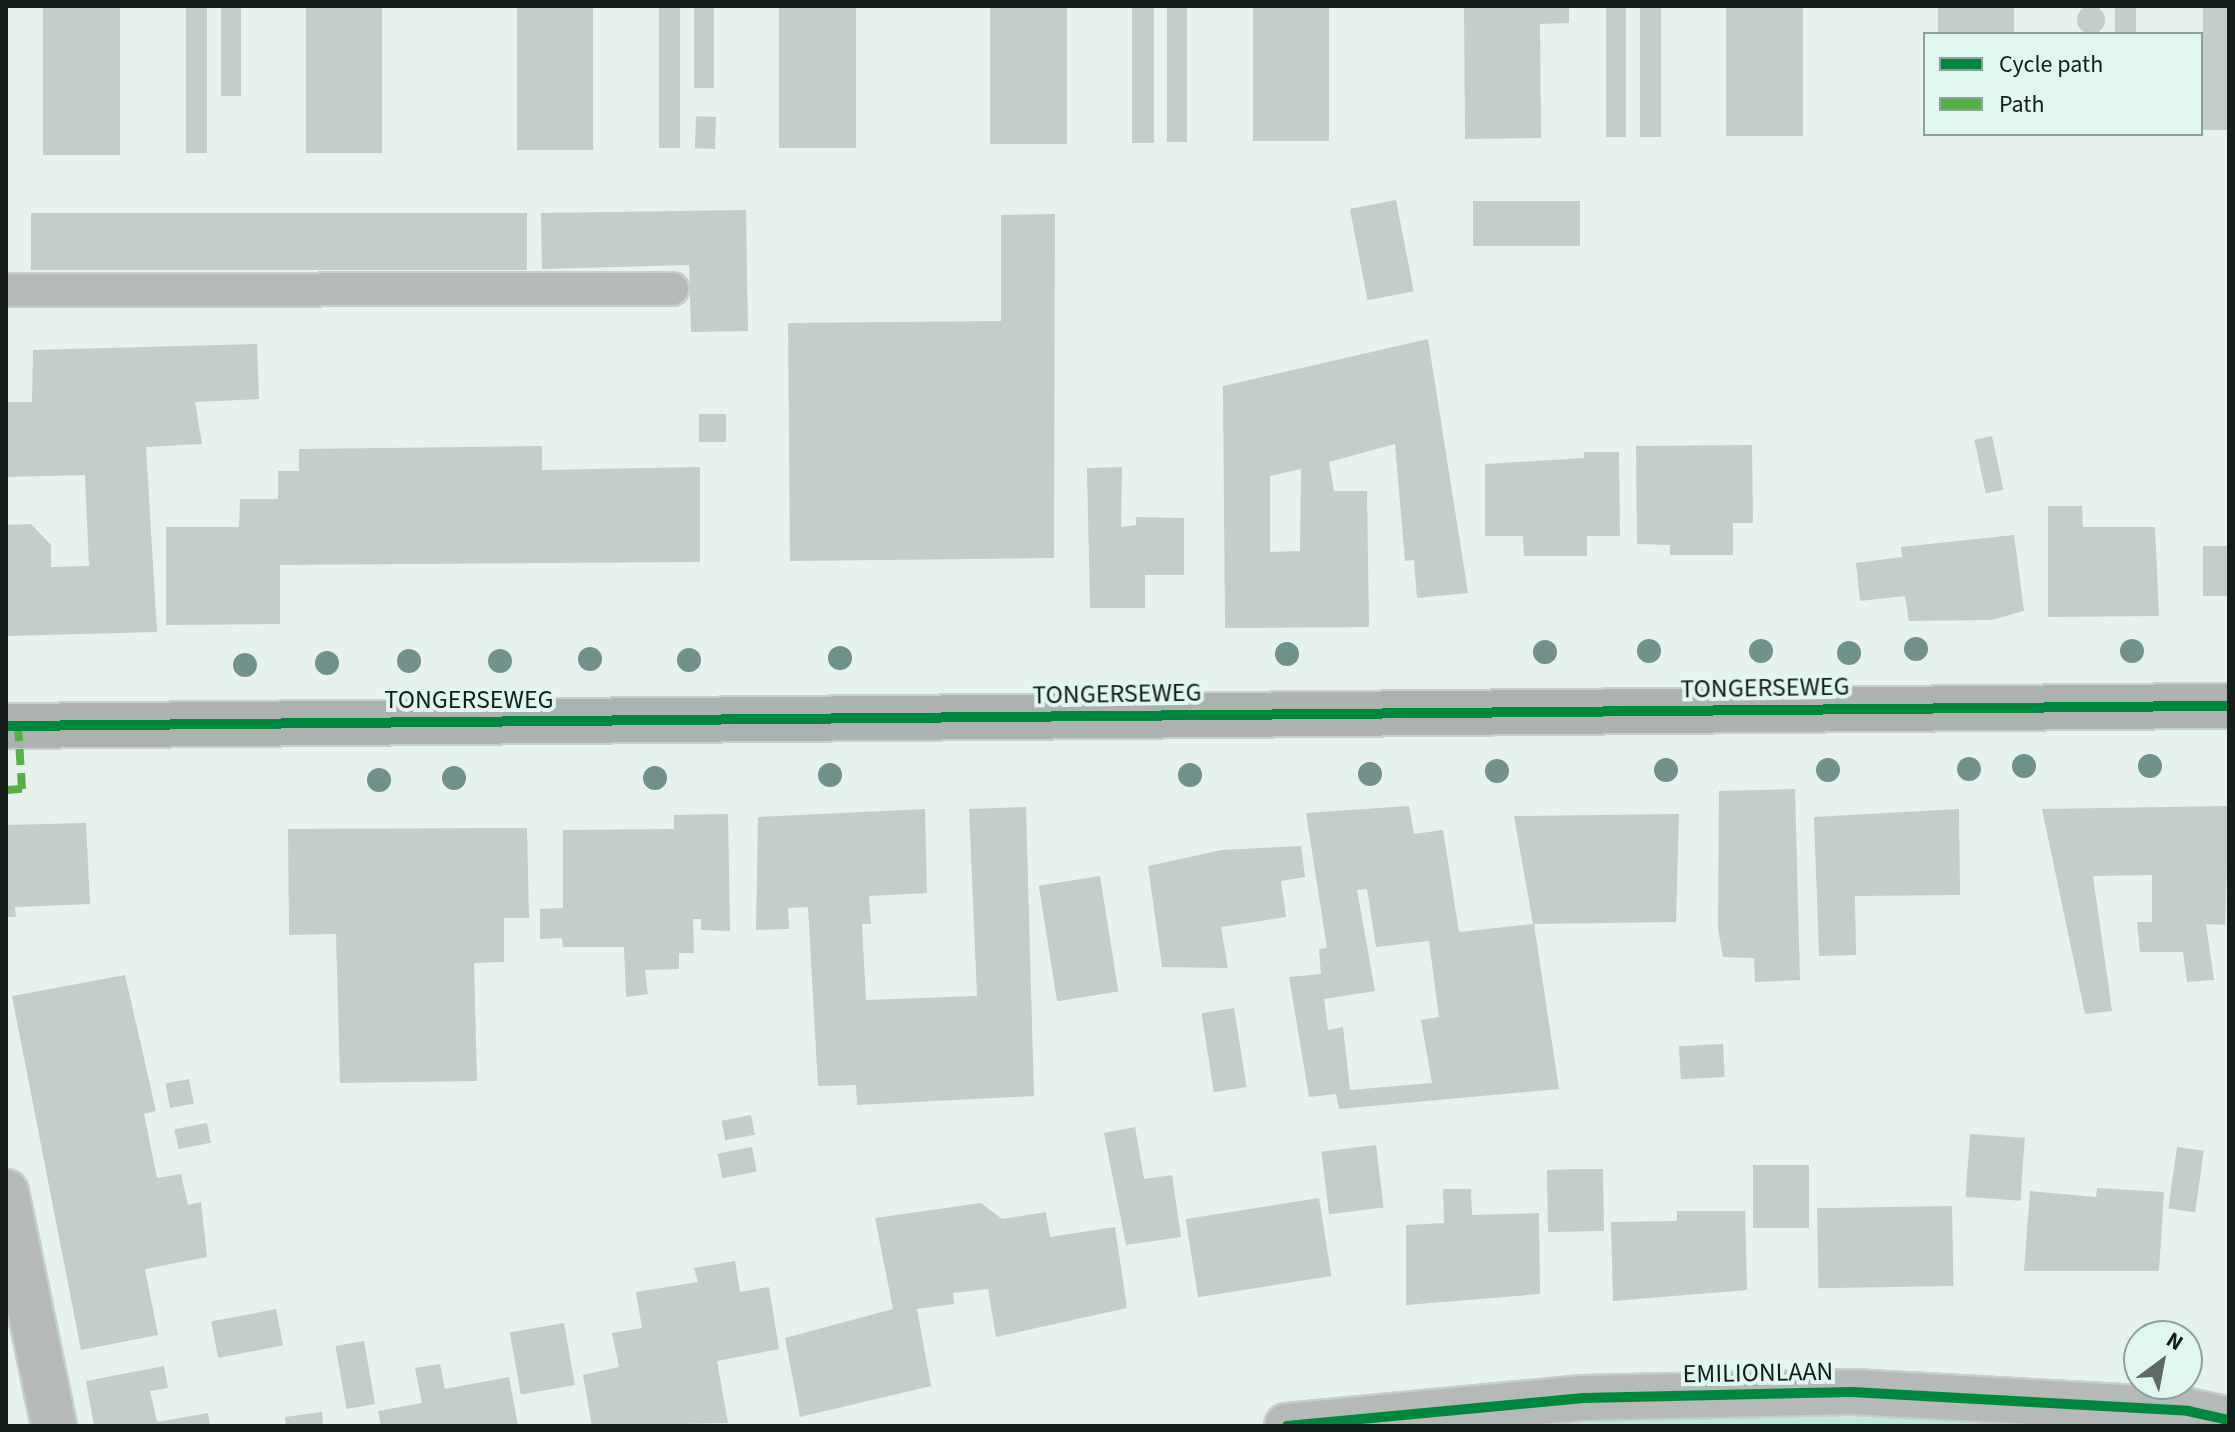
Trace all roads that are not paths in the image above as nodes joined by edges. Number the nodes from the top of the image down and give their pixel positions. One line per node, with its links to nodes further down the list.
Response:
1 (672, 289): 2 (lane)
2 (6, 290)
3 (2229, 706): 4 (main road, TONGERSEWEG)
4 (6, 726)
5 (6, 1192): 7 (street)
6 (2229, 1420): 8 (street, EMILIONLAAN)
7 (54, 1426)
8 (1287, 1426)

